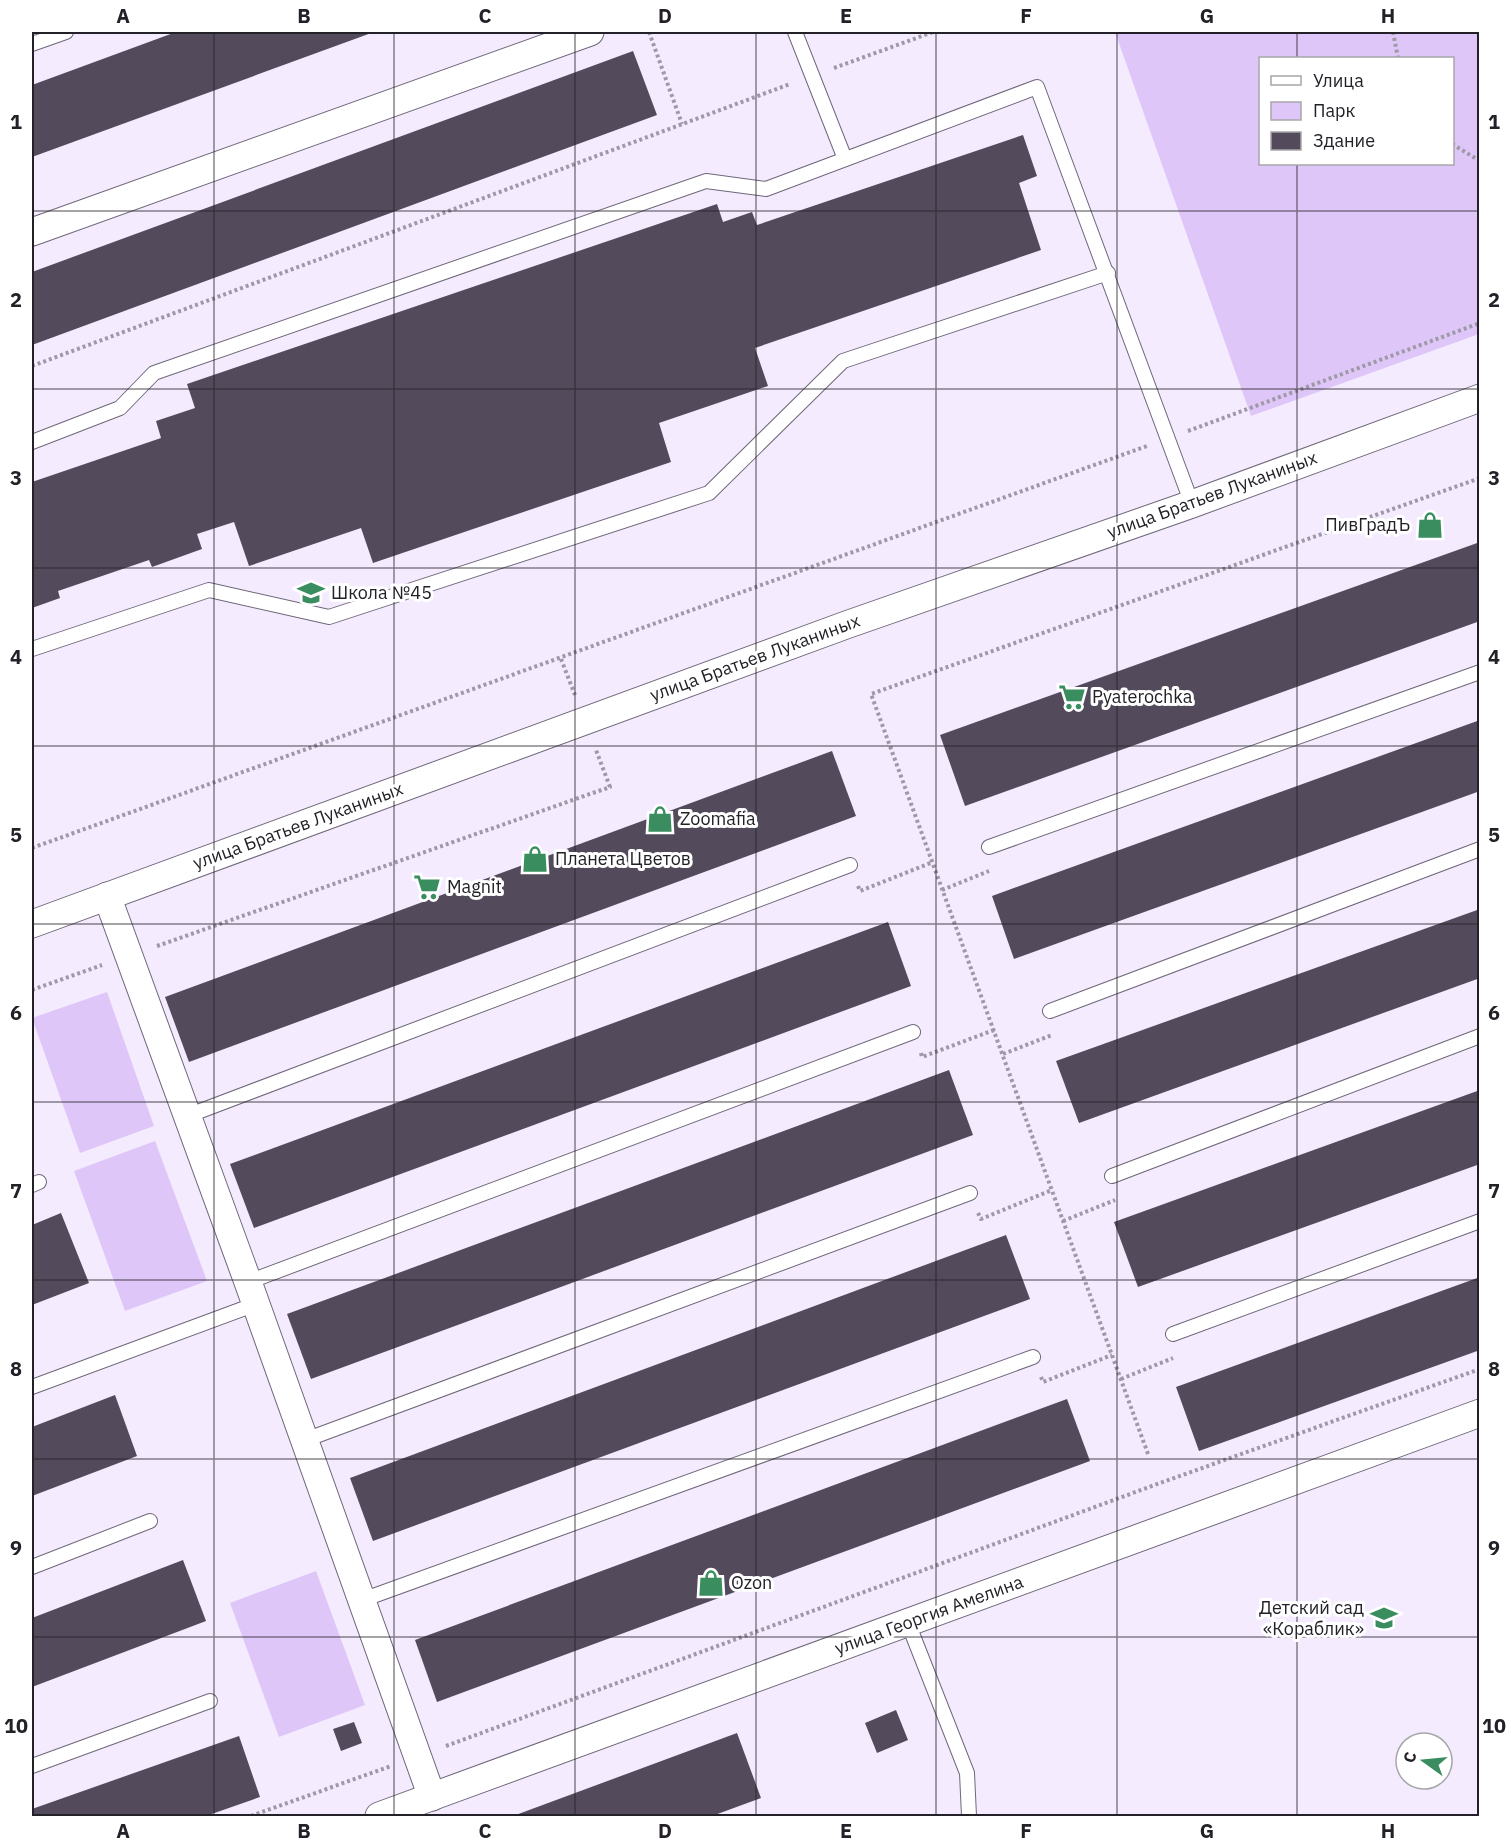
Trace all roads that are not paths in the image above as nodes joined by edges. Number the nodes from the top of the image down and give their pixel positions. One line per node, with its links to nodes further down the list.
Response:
1 (66, 32): 4 (lane)
2 (590, 32): 6 (street)
3 (795, 32): 5 (lane)
4 (32, 44)
5 (845, 159): 7 (lane); 9 (lane)
6 (32, 232)
7 (1108, 273): 10 (lane); 11 (lane)
8 (1479, 398): 10 (street, улица Братьев Луканиных)
9 (32, 442)
10 (1192, 504): 16 (street, улица Братьев Луканиных)
11 (32, 649)
12 (1479, 672): 13 (lane)
13 (989, 847)
14 (1479, 849): 18 (lane)
15 (850, 865): 21 (lane)
16 (107, 896): 17 (street, улица Братьев Луканиных); 21 (street)
17 (32, 924)
18 (1050, 1011)
19 (913, 1032): 25 (lane)
20 (1479, 1036): 22 (lane)
21 (187, 1116): 25 (street)
22 (1112, 1176)
23 (970, 1193): 30 (lane)
24 (1479, 1221): 26 (lane)
25 (252, 1293): 28 (lane); 30 (street)
26 (1173, 1334)
27 (1033, 1357): 33 (lane)
28 (32, 1387)
29 (1479, 1413): 34 (street, улица Георгия Амелина)
30 (304, 1440): 33 (street)
31 (150, 1521): 32 (lane)
32 (32, 1567)
33 (362, 1600): 37 (street)
34 (908, 1623): 37 (street, улица Георгия Амелина); 39 (lane)
35 (210, 1701): 36 (lane)
36 (32, 1766)
37 (432, 1797): 38 (street, улица Георгия Амелина)
38 (379, 1816)
39 (969, 1816)

